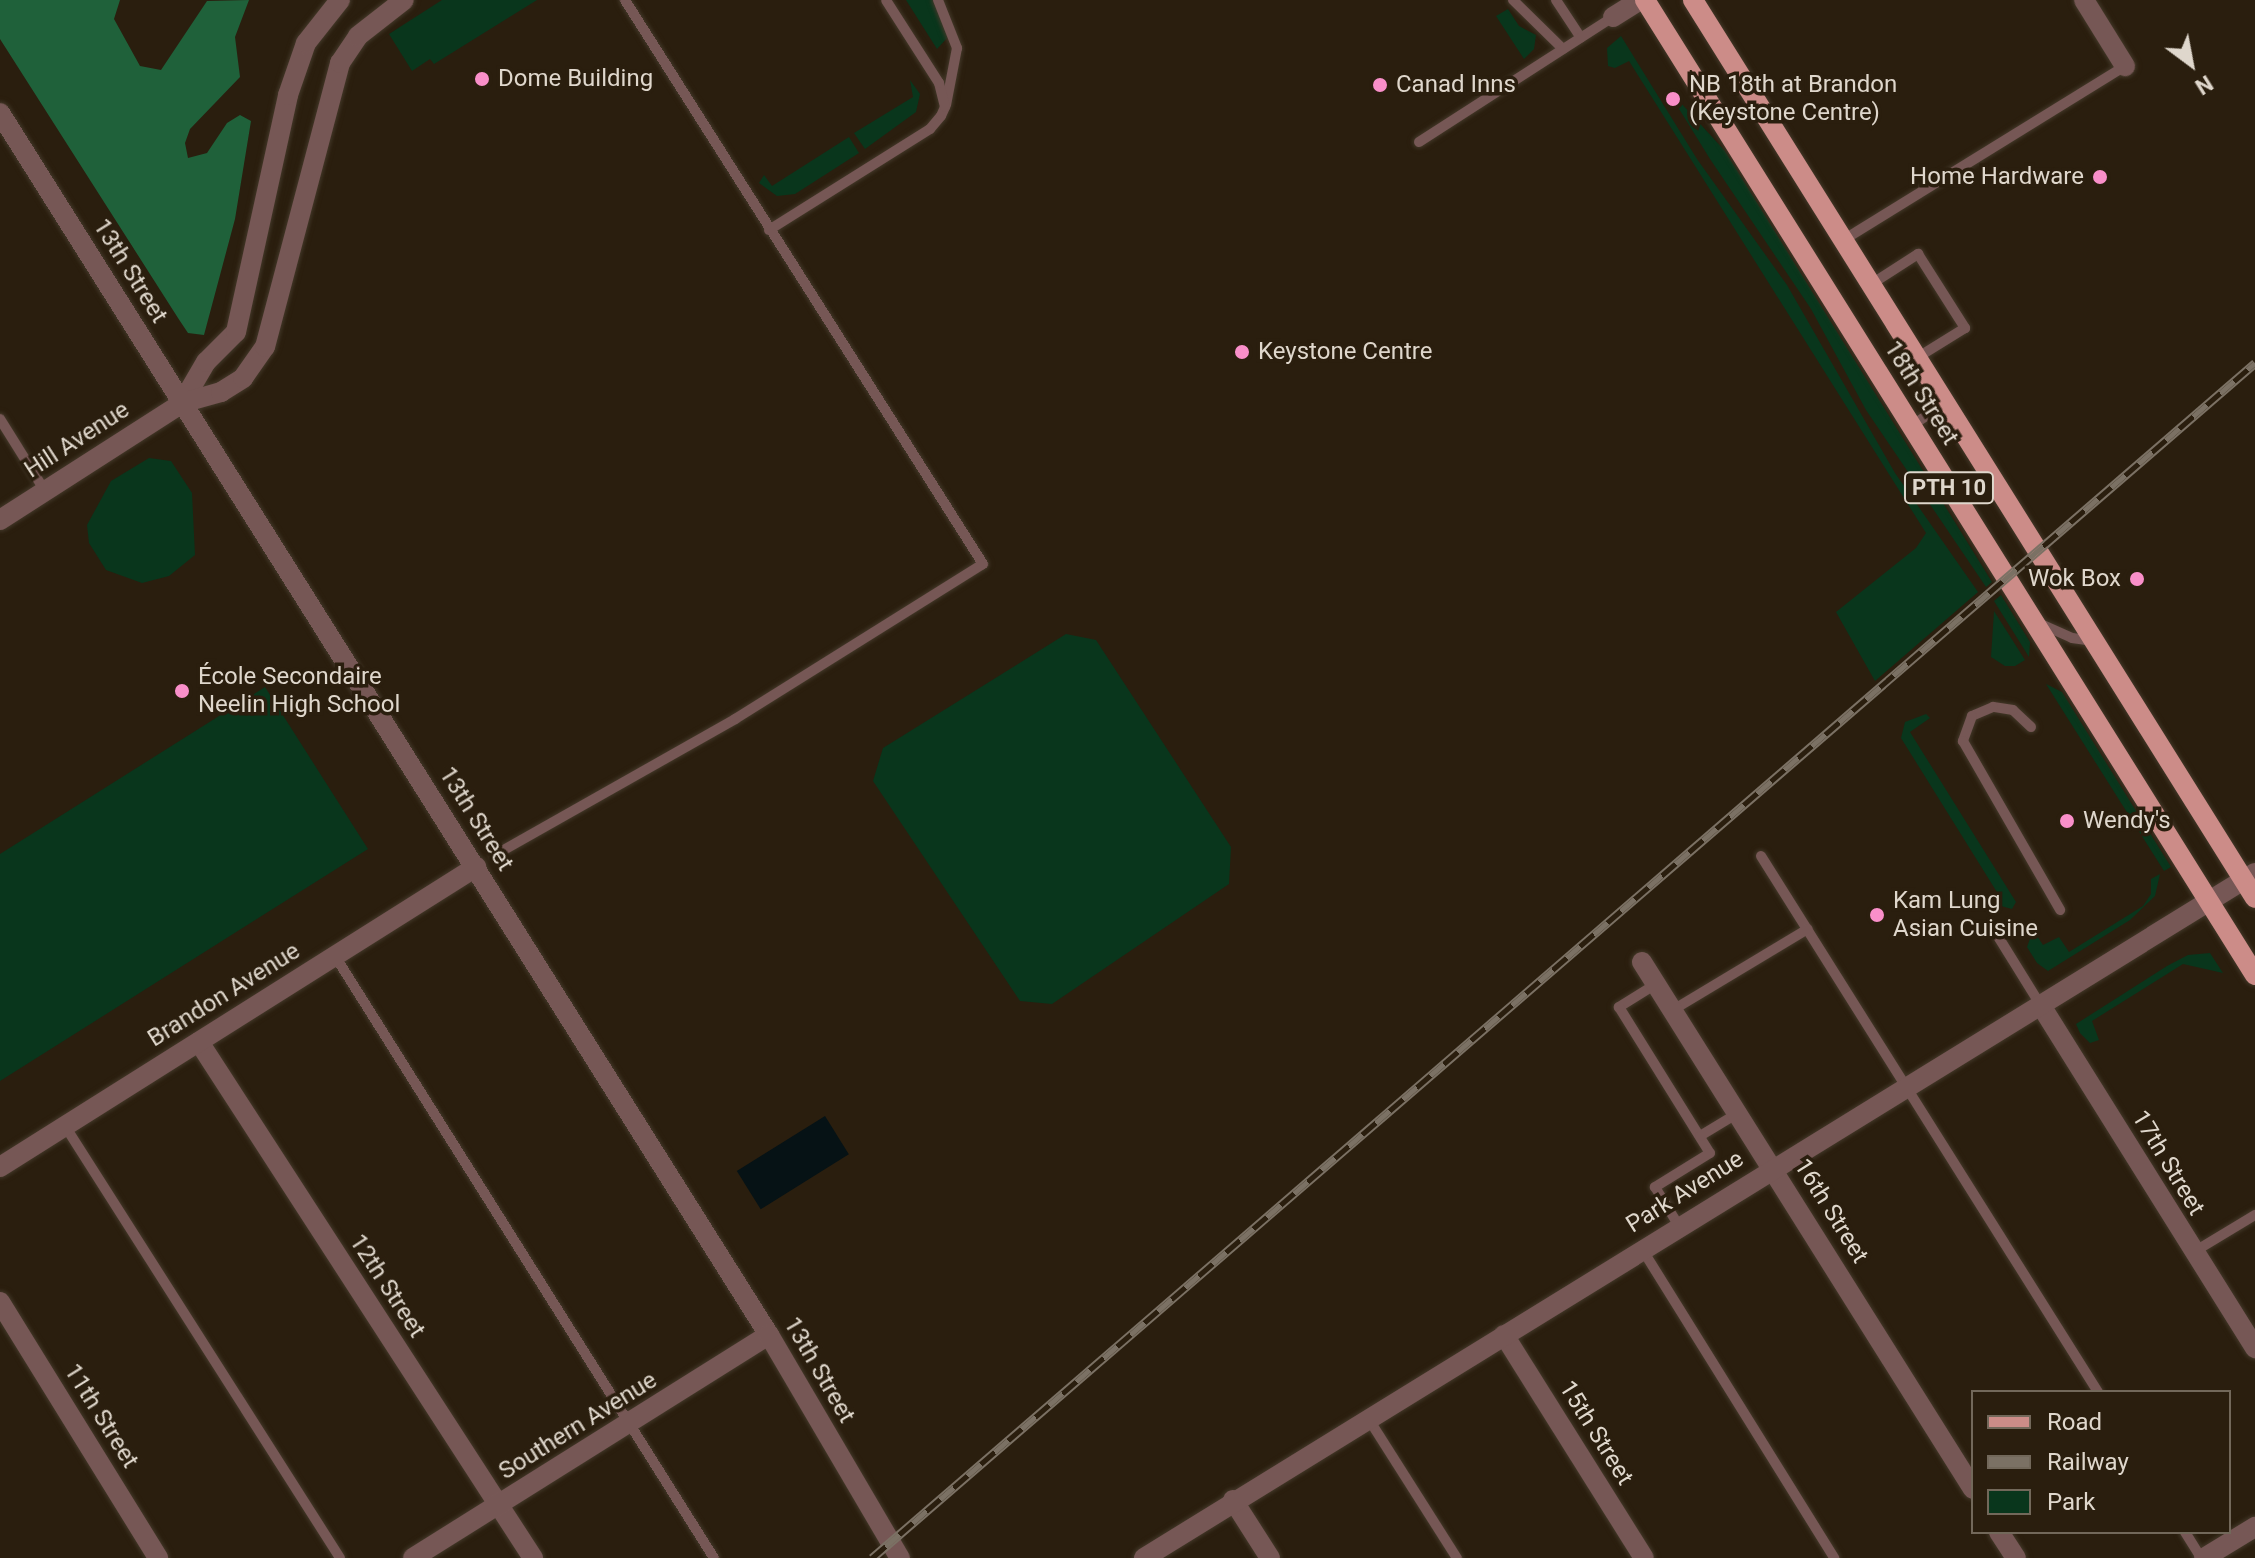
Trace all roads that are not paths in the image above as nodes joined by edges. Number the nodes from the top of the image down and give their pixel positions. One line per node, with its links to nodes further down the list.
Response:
1 (340, 0): 22 (street)
2 (404, 0): 22 (street)
3 (625, 0): 18 (lane)
4 (886, 0): 15 (lane)
5 (938, 0): 15 (lane)
6 (1513, 0): 13 (lane)
7 (1556, 0): 12 (lane)
8 (1643, 0): 11 (street); 25 (main road, 18th Street / PTH 10)
9 (1693, 0): 19 (main road, 18th Street / PTH 10)
10 (2084, 0): 14 (street)
11 (1613, 17): 12 (lane)
12 (1581, 38): 13 (lane)
13 (1563, 49): 17 (lane)
14 (2125, 66): 19 (lane)
15 (945, 107): 18 (lane)
16 (0, 113): 22 (street, 13th Street)
17 (1419, 142)
18 (769, 230): 31 (lane)
19 (1845, 239): 20 (main road, 18th Street / PTH 10)
20 (1873, 283): 21 (main road, 18th Street / PTH 10); 21 (lane)
21 (1918, 357): 23 (main road, 18th Street / PTH 10)
22 (182, 403): 26 (street, Hill Avenue); 33 (street, 13th Street)
23 (1947, 403): 25 (lane); 29 (main road, 18th Street / PTH 10)
24 (0, 419): 26 (lane)
25 (1911, 426): 28 (main road, 18th Street / PTH 10)
26 (45, 491): 27 (street, Hill Avenue)
27 (0, 520)
28 (2026, 611): 29 (lane); 36 (main road, 18th Street / PTH 10)
29 (2094, 641): 34 (main road, 18th Street / PTH 10)
30 (2031, 727): 37 (lane)
31 (495, 855)
32 (1761, 856): 38 (lane)
33 (476, 867): 40 (street, Brandon Avenue); 58 (street, 13th Street)
34 (2249, 877): 35 (main road, 18th Street / PTH 10); 36 (street, Park Avenue)
35 (2255, 898)
36 (2208, 902): 42 (main road, 18th Street / PTH 10); 44 (street, Park Avenue)
37 (2060, 910)
38 (1808, 929): 45 (lane); 47 (lane)
39 (1999, 938): 44 (lane)
40 (335, 956): 46 (street, Brandon Avenue); 63 (lane)
41 (1642, 962): 43 (street, 16th Street)
42 (2255, 975)
43 (1656, 984): 45 (street, 16th Street); 50 (lane)
44 (2040, 1004): 47 (street, Park Avenue); 56 (street, 17th Street)
45 (1673, 1010): 48 (street, 16th Street)
46 (199, 1042): 49 (street, Brandon Avenue); 66 (street, 12th Street)
47 (1907, 1086): 52 (street, Park Avenue); 61 (lane)
48 (1738, 1113): 50 (lane); 52 (street, 16th Street)
49 (65, 1126): 51 (street, Brandon Avenue); 71 (lane)
50 (1700, 1136): 54 (lane)
51 (0, 1167)
52 (1773, 1168): 54 (street, Park Avenue); 64 (street, 16th Street)
53 (2255, 1215): 56 (lane)
54 (1679, 1226): 55 (street, Park Avenue)
55 (1642, 1249): 59 (street, Park Avenue); 80 (lane)
56 (2192, 1253): 60 (street, 17th Street)
57 (0, 1302): 70 (street, 11th Street)
58 (769, 1335): 63 (street, Southern Avenue); 75 (street, 13th Street)
59 (1504, 1335): 62 (street, Park Avenue); 79 (street, 15th Street)
60 (2255, 1348)
61 (2097, 1390)
62 (1368, 1418): 65 (street, Park Avenue); 78 (lane)
63 (632, 1422): 66 (street, Southern Avenue); 74 (lane)
64 (1971, 1486)
65 (1233, 1500): 76 (street, Park Avenue); 77 (street)
66 (499, 1506): 72 (street, Southern Avenue); 73 (street, 12th Street)
67 (2255, 1527): 82 (street)
68 (2000, 1534): 81 (street)
69 (2186, 1534): 82 (lane)
70 (158, 1558)
71 (340, 1558)
72 (413, 1558)
73 (533, 1558)
74 (714, 1558)
75 (900, 1558)
76 (1144, 1558)
77 (1270, 1558)
78 (1457, 1558)
79 (1644, 1558)
80 (1834, 1558)
81 (2016, 1558)
82 (2202, 1558)

